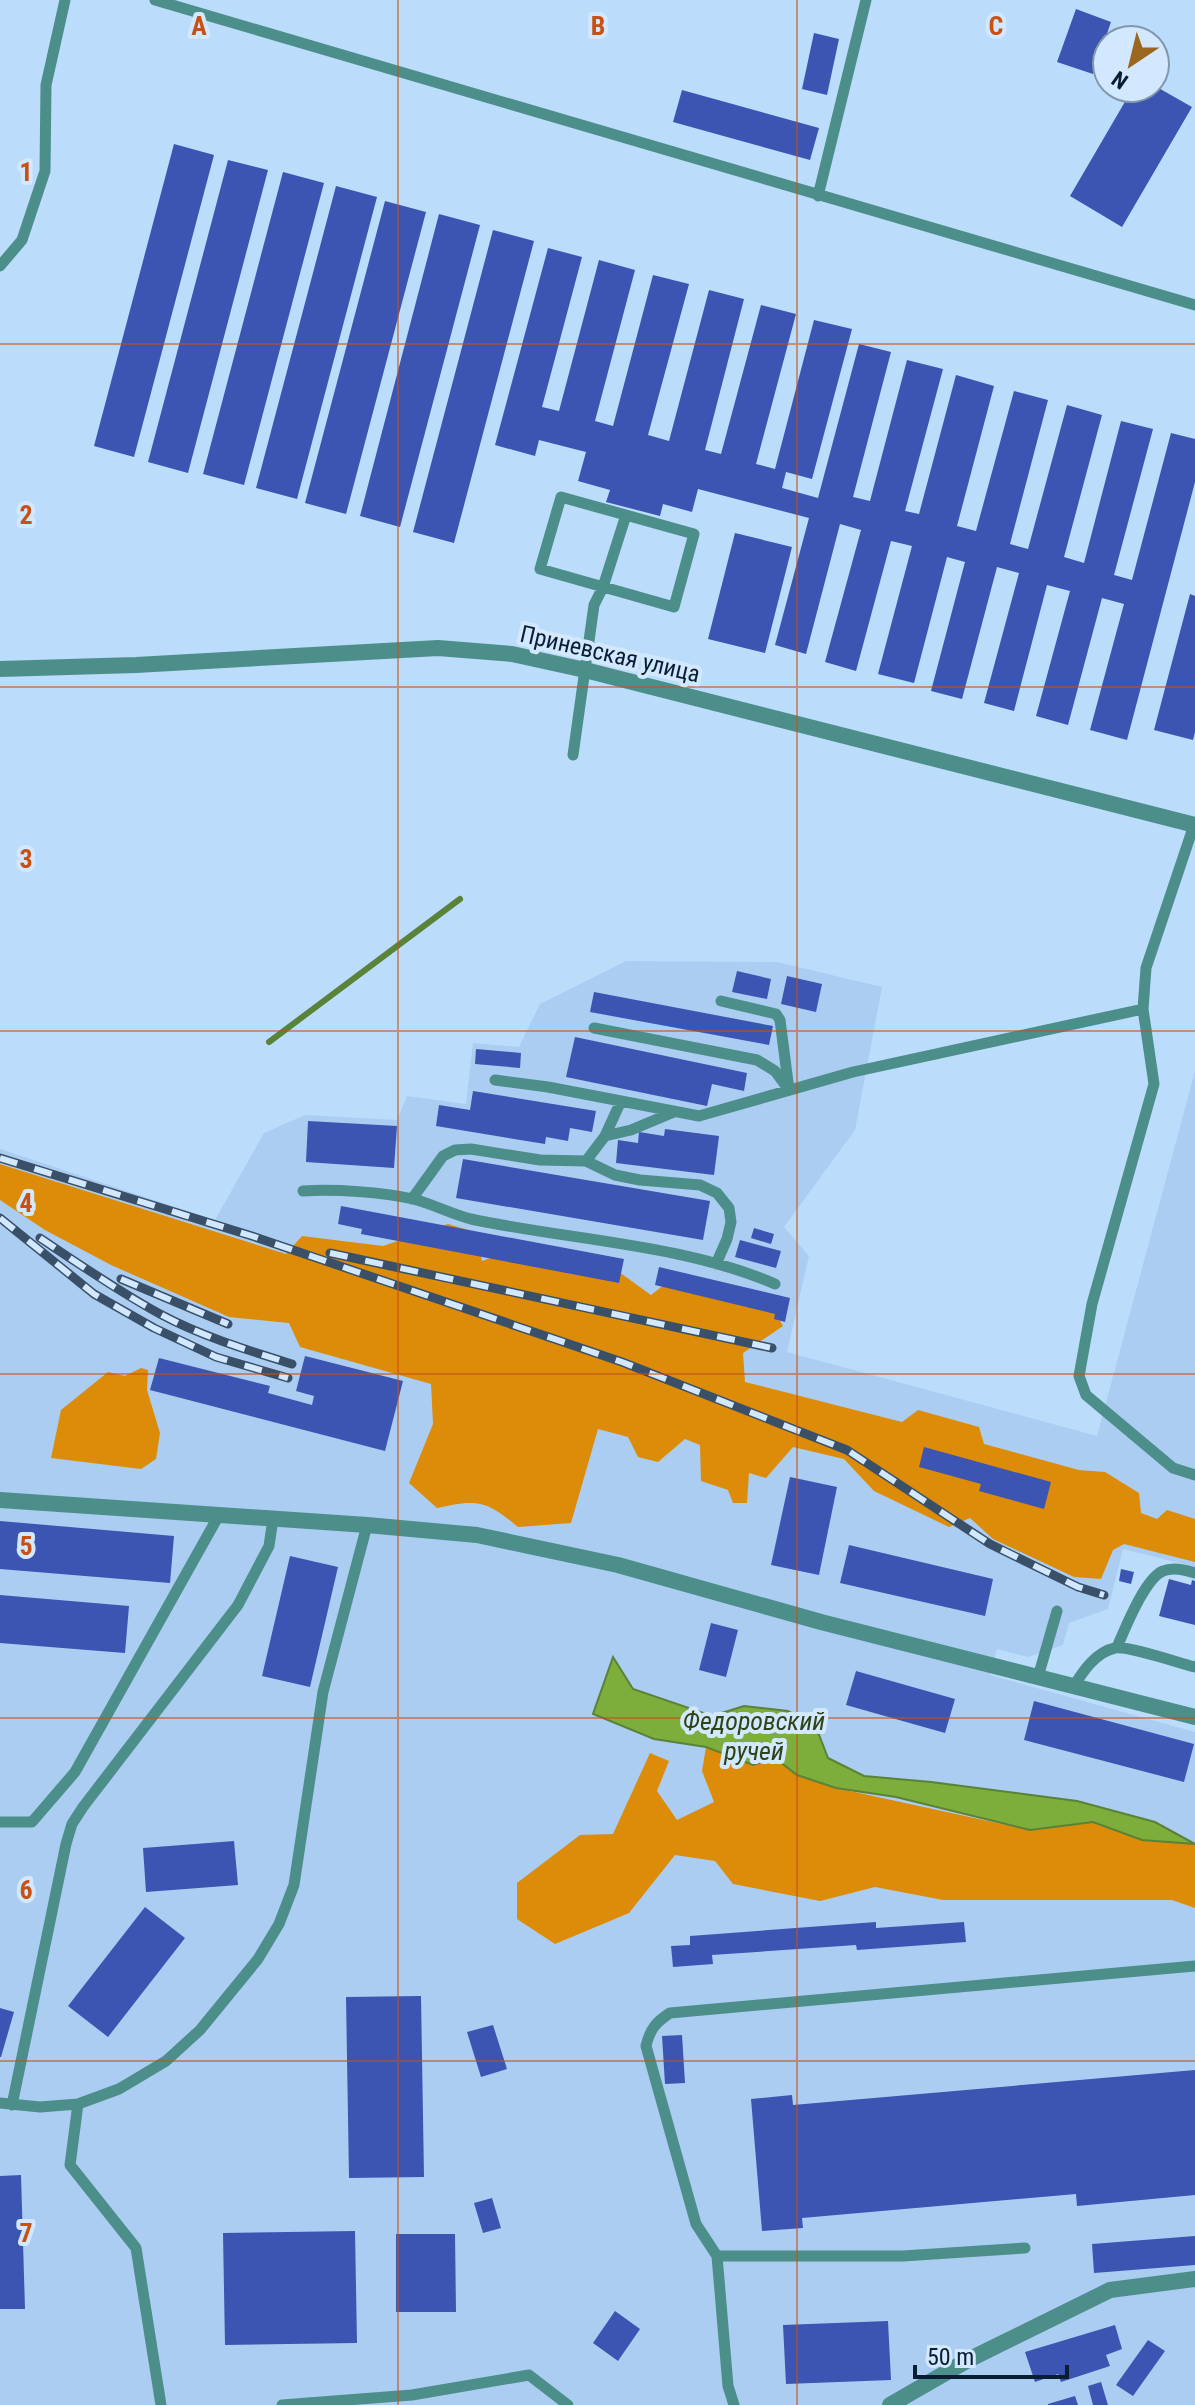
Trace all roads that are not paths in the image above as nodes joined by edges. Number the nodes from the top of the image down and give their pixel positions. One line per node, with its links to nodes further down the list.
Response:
1 (65, 0): 5 (lane)
2 (155, 0): 4 (lane)
3 (866, 0): 4 (lane)
4 (818, 196): 6 (lane)
5 (0, 266)
6 (1195, 305)
7 (626, 515): 8 (lane); 8 (lane); 8 (lane)
8 (603, 587): 10 (lane)
9 (0, 669): 10 (street, Приневская улица)
10 (585, 670): 11 (lane); 12 (street, Приневская улица)
11 (573, 755)
12 (1195, 825): 14 (lane)
13 (721, 1001): 17 (lane)
14 (1143, 1009): 17 (lane); 26 (lane)
15 (594, 1028): 17 (lane)
16 (495, 1080): 18 (lane)
17 (789, 1090): 19 (lane)
18 (621, 1101): 19 (lane); 20 (lane)
19 (675, 1112): 20 (lane)
20 (605, 1136): 21 (lane)
21 (586, 1161): 23 (lane); 24 (lane)
22 (303, 1191): 23 (lane)
23 (412, 1199): 24 (lane)
24 (716, 1264): 25 (lane)
25 (775, 1284)
26 (1195, 1475)
27 (0, 1500): 28 (street)
28 (219, 1515): 29 (street); 38 (lane)
29 (273, 1519): 30 (street); 40 (lane)
30 (367, 1525): 35 (street); 41 (lane)
31 (1195, 1573): 33 (lane)
32 (1057, 1611): 35 (lane)
33 (1117, 1647): 34 (lane); 36 (lane)
34 (1195, 1667)
35 (1038, 1677): 36 (street)
36 (1074, 1686): 37 (street)
37 (1195, 1717)
38 (0, 1822)
39 (1195, 1966): 43 (lane)
40 (6, 2104): 41 (lane)
41 (78, 2104): 45 (lane)
42 (1025, 2248): 43 (lane)
43 (717, 2256): 48 (lane)
44 (1195, 2279): 49 (street)
45 (161, 2405)
46 (282, 2405): 47 (lane)
47 (568, 2405)
48 (734, 2405)
49 (890, 2405)

